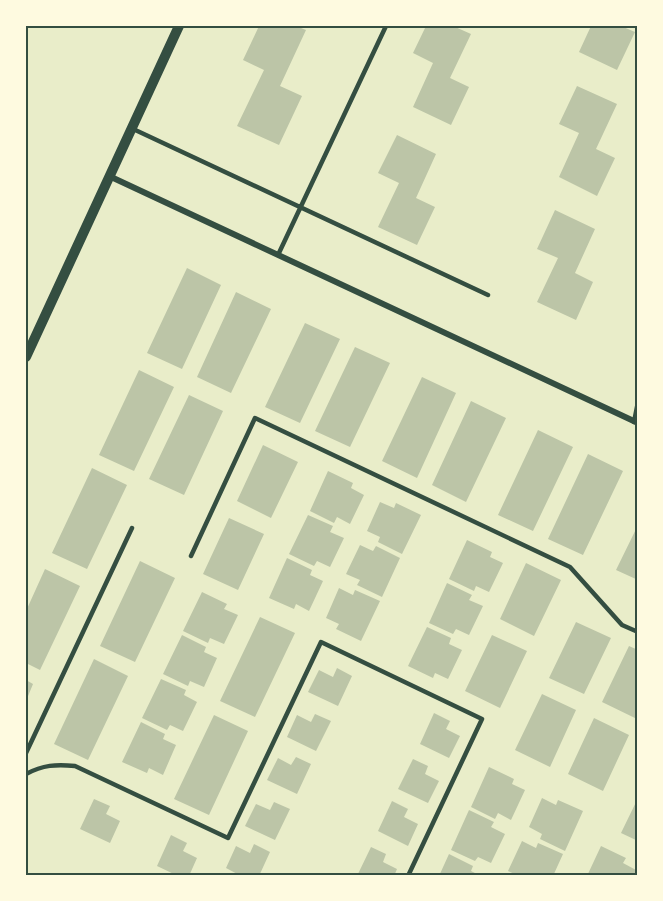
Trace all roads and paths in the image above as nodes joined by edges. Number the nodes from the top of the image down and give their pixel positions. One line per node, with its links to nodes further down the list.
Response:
1 (179, 26): 3 (street)
2 (386, 26): 5 (lane)
3 (131, 128): 4 (street); 5 (lane)
4 (109, 176): 6 (street); 8 (street)
5 (300, 207): 6 (lane); 7 (lane)
6 (278, 255): 10 (street)
7 (488, 295)
8 (26, 357)
9 (638, 402): 10 (lane)
10 (636, 422)
11 (132, 528): 14 (lane)
12 (191, 556): 13 (lane)
13 (638, 632)
14 (26, 753)
15 (26, 774): 16 (lane)
16 (408, 876)

